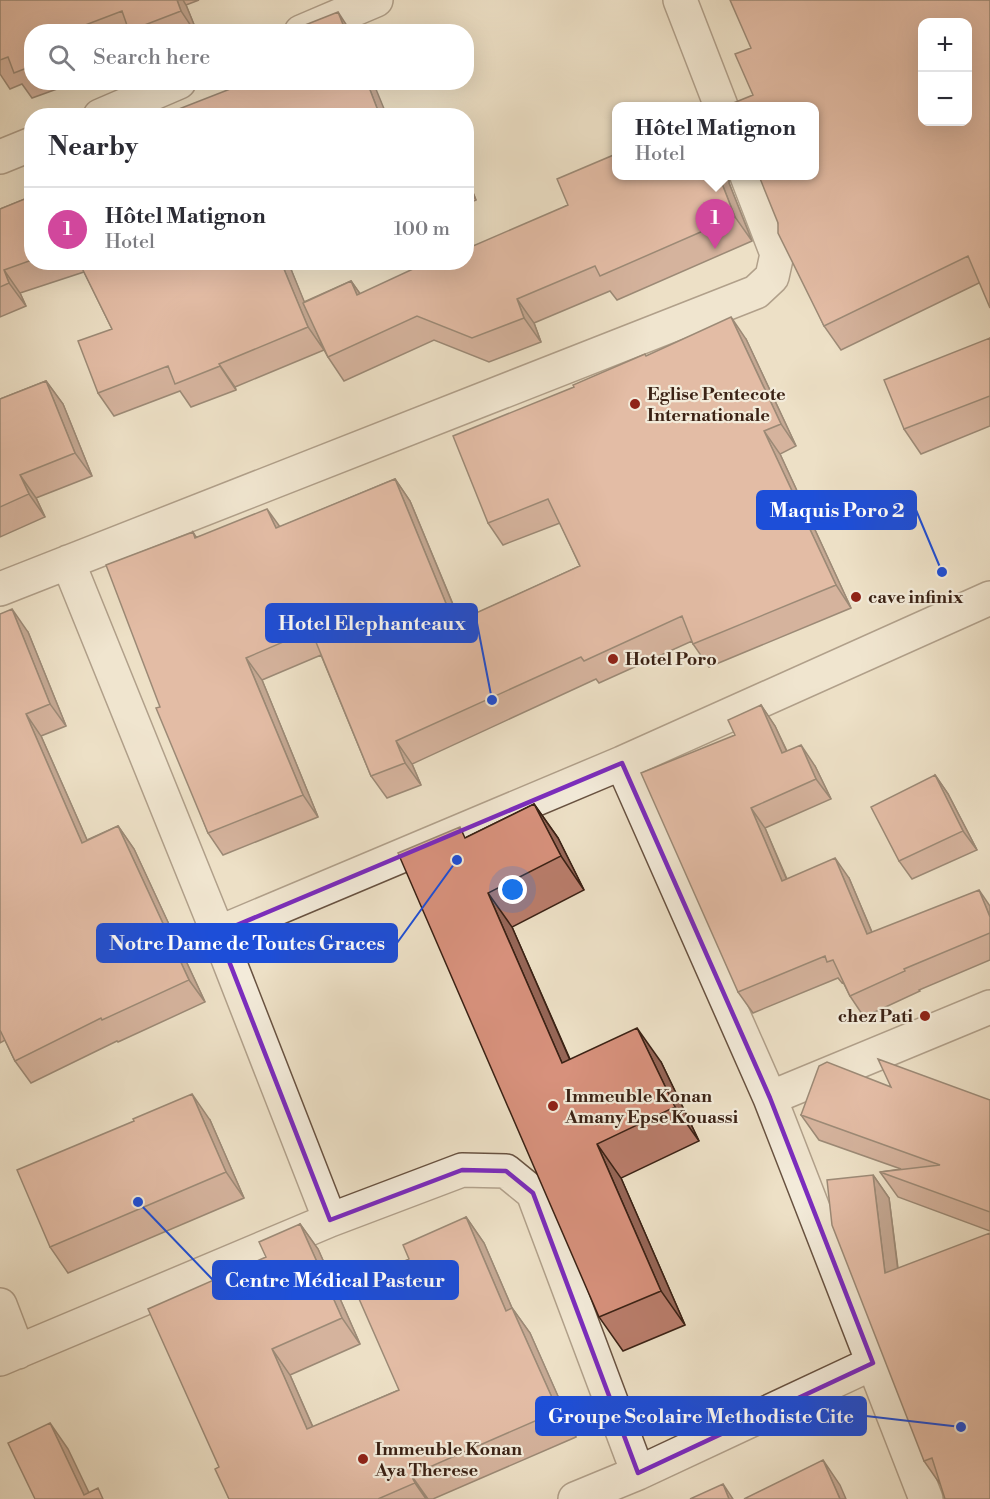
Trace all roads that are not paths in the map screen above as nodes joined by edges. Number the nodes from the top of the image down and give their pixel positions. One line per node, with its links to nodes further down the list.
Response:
1 (376, 0): 3 (street)
2 (680, 0): 5 (street)
3 (320, 24)
4 (160, 90): 6 (street)
5 (719, 102)
6 (119, 108)
7 (24, 147): 8 (street)
8 (0, 157)
9 (749, 180): 10 (street)
10 (68, 562): 11 (street); 14 (street)
11 (0, 589)
12 (990, 598): 13 (street)
13 (622, 763): 14 (street); 16 (street)
14 (218, 933): 17 (street)
15 (990, 1007): 16 (street)
16 (770, 1098): 20 (street)
17 (330, 1220): 19 (street); 21 (street)
18 (0, 1305): 19 (street)
19 (9, 1356)
20 (873, 1363): 21 (street); 23 (street)
21 (638, 1473): 22 (street)
22 (575, 1499)
23 (926, 1499)

